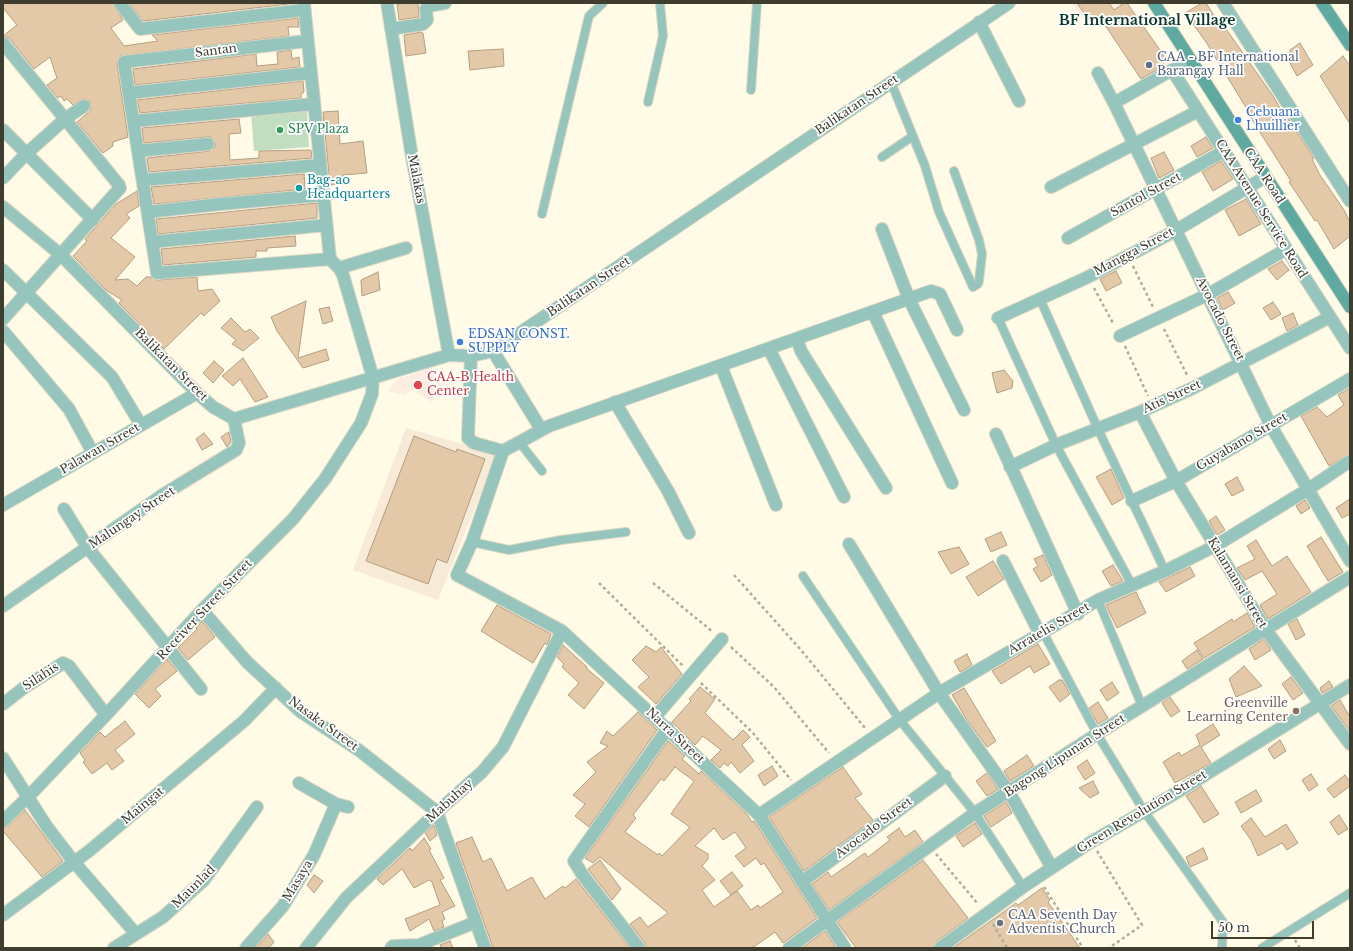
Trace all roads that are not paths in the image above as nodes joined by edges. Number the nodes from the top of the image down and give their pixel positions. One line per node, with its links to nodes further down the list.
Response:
1 (120, 3): 11 (street)
2 (387, 3): 13 (street, Malakas)
3 (445, 3): 13 (street)
4 (603, 3): 52 (lane)
5 (660, 3): 25 (lane)
6 (757, 3): 22 (lane)
7 (1009, 3): 12 (street, Balikatan Street)
8 (1154, 3): 17 (main road, CAA Road)
9 (1223, 3): 49 (street)
10 (1322, 3): 16 (main road)
11 (304, 7): 14 (street)
12 (979, 22): 21 (street, Balikatan Street); 24 (street)
13 (391, 29): 80 (street, Malakas)
14 (307, 41): 19 (street); 23 (street, Santan)
15 (3, 43): 30 (street)
16 (1350, 45)
17 (1191, 63): 18 (street); 42 (main road, CAA Road)
18 (1172, 70): 26 (street); 29 (street, CAA Avenue Service Road)
19 (311, 72): 23 (street); 27 (street)
20 (1098, 73): 26 (street, Avocado Street)
21 (891, 82): 33 (lane); 79 (street, Balikatan Street)
22 (751, 90)
23 (129, 93): 31 (street)
24 (1020, 100)
25 (648, 102)
26 (1114, 103): 35 (street, Avocado Street)
27 (314, 104): 31 (street); 40 (street)
28 (84, 106): 30 (street)
29 (1198, 111): 35 (street); 37 (street, CAA Avenue Service Road)
30 (65, 119): 38 (street); 53 (street)
31 (134, 121): 36 (street)
32 (3, 130): 38 (street)
33 (913, 136): 39 (lane); 41 (lane)
34 (208, 144): 36 (street)
35 (1134, 145): 45 (street); 47 (street, Avocado Street)
36 (138, 151): 44 (street)
37 (1224, 151): 46 (street, CAA Avenue Service Road); 47 (street, Santol Street)
38 (26, 154): 43 (street); 53 (street)
39 (882, 157)
40 (320, 165): 44 (street); 48 (street)
41 (954, 171)
42 (1265, 177): 46 (street, Mangga Street); 68 (main road, CAA Road)
43 (3, 178)
44 (143, 180): 51 (street)
45 (1050, 187)
46 (1247, 188): 56 (street, Mangga Street); 60 (street, CAA Avenue Service Road)
47 (1156, 189): 56 (street, Avocado Street); 57 (street, Santol Street)
48 (323, 195): 51 (street); 54 (street)
49 (1350, 201)
50 (3, 207): 61 (street, Balikatan Street)
51 (148, 212): 58 (street)
52 (542, 214)
53 (93, 220): 61 (street)
54 (326, 225): 58 (street); 62 (street)
55 (882, 229): 66 (street)
56 (1175, 231): 65 (street, Avocado Street); 67 (street, Mangga Street)
57 (1068, 238)
58 (152, 242): 62 (street)
59 (406, 248): 62 (street)
60 (1286, 250): 65 (street); 70 (street, CAA Avenue Service Road)
61 (61, 255): 64 (street); 86 (street, Balikatan Street)
62 (334, 263): 84 (street)
63 (3, 270): 64 (street)
64 (27, 292): 72 (street); 91 (street)
65 (1207, 295): 75 (street); 82 (street, Avocado Street)
66 (908, 299): 69 (street); 73 (street); 88 (street)
67 (1040, 299): 71 (street, Mangga Street); 94 (lane)
68 (1350, 307)
69 (873, 312): 76 (street); 104 (street)
70 (1330, 317): 77 (street, CAA Avenue Service Road); 82 (street, Atis Street)
71 (998, 318): 97 (lane)
72 (3, 319)
73 (957, 330)
74 (3, 331): 99 (street)
75 (1120, 336)
76 (796, 339): 78 (street); 105 (street)
77 (1350, 348)
78 (769, 349): 83 (street); 107 (street)
79 (493, 351): 81 (street, Balikatan Street); 93 (street)
80 (449, 355): 81 (street, Balikatan Street); 84 (street, Balikatan Street)
81 (471, 356): 98 (street)
82 (1242, 364): 89 (street, Atis Street); 92 (street, Avocado Street)
83 (721, 366): 87 (street); 110 (street)
84 (373, 378): 90 (street, Balikatan Street); 126 (street, Receiver Street Street)
85 (1350, 379): 92 (street, Guyabano Street)
86 (197, 393): 90 (street, Balikatan Street); 91 (street, Palawan Street)
87 (615, 402): 93 (street); 113 (street)
88 (964, 410)
89 (1140, 412): 94 (street, Atis Street); 103 (street, Kalamansi Street)
90 (234, 419): 117 (street, Malungay Street)
91 (141, 425): 99 (street, Palawan Street)
92 (1271, 426): 103 (street, Guyabano Street); 106 (street, Avocado Street)
93 (541, 429): 96 (street)
94 (1098, 429): 97 (street, Atis Street); 108 (lane)
95 (996, 434): 101 (street)
96 (520, 443): 98 (street); 102 (lane)
97 (1056, 445): 101 (street, Atis Street); 123 (lane)
98 (503, 451): 114 (street)
99 (93, 453): 109 (street, Palawan Street)
100 (1350, 461): 106 (street, Arratelis Street)
101 (1010, 467): 127 (street)
102 (542, 471)
103 (1176, 481): 108 (street, Guyabano Street); 116 (street, Kalamansi Street)
104 (952, 483)
105 (886, 488)
106 (1307, 490): 116 (street, Arratelis Street); 119 (street, Avocado Street)
107 (844, 497)
108 (1132, 501): 120 (lane)
109 (3, 505)
110 (776, 505)
111 (64, 508): 117 (street)
112 (626, 532): 114 (lane)
113 (689, 533)
114 (472, 542): 129 (street, Narra Street)
115 (849, 544): 136 (street)
116 (1215, 546): 120 (street, Arratelis Street); 128 (street, Kalamansi Street)
117 (88, 548): 125 (street, Malungay Street); 132 (street)
118 (1003, 561): 130 (street)
119 (1350, 561)
120 (1165, 571): 123 (street, Arratelis Street)
121 (803, 576): 142 (lane)
122 (1350, 577): 128 (street, Bagong Lipunan Street)
123 (1132, 585): 124 (street, Arratelis Street)
124 (1098, 600): 127 (street, Arratelis Street); 139 (lane)
125 (3, 606)
126 (202, 610): 132 (street, Receiver Street Street); 134 (street, Nasaka Street)
127 (1078, 614): 130 (street, Arratelis Street)
128 (1266, 630): 137 (street, Kalamansi Street); 139 (street, Bagong Lipunan Street)
129 (562, 631): 141 (street, Narra Street); 153 (street, Mabuhay)
130 (1042, 633): 136 (street, Arratelis Street); 144 (lane)
131 (722, 639): 141 (street)
132 (168, 649): 135 (street); 140 (street, Receiver Street Street)
133 (1350, 685): 137 (street, Green Revolution Street)
134 (276, 688): 153 (street, Nasaka Street); 157 (street, Maingat)
135 (201, 689)
136 (939, 693): 142 (street, Arratelis Street); 149 (street)
137 (1321, 703): 145 (street, Kalamansi Street); 152 (street, Green Revolution Street)
138 (3, 704): 140 (street, Silahis)
139 (1142, 706): 144 (street, Bagong Lipunan Street)
140 (106, 715): 150 (street, Receiver Street Street)
141 (655, 717): 143 (street, Narra Street)
142 (899, 719): 147 (lane); 155 (street, Arratelis Street)
143 (668, 728): 155 (street, Narra Street); 171 (street)
144 (1097, 734): 149 (street, Bagong Lipunan Street); 152 (lane)
145 (1350, 744)
146 (3, 758): 150 (street)
147 (945, 776): 154 (lane); 159 (street, Avocado Street)
148 (299, 783): 167 (street, Masaya)
149 (1009, 792): 154 (street, Bagong Lipunan Street); 158 (street)
150 (28, 798): 156 (street, Receiver Street Street); 157 (street)
151 (257, 807): 165 (street, Maunlad)
152 (1144, 811): 158 (street, Green Revolution Street); 175 (lane)
153 (437, 812): 164 (street); 168 (street, Mabuhay)
154 (975, 813): 160 (lane); 163 (street, Bagong Lipunan Street)
155 (759, 815): 159 (street, Narra Street)
156 (3, 821)
157 (74, 862): 162 (street, Maingat); 165 (street)
158 (1052, 868): 160 (street, Green Revolution Street)
159 (803, 881): 163 (street, Narra Street)
160 (1023, 888): 174 (street, Green Revolution Street)
161 (1350, 893): 176 (lane)
162 (3, 915)
163 (827, 921): 172 (street, Bagong Lipunan Street); 173 (street, Narra Street)
164 (476, 922): 169 (street); 170 (street)
165 (136, 934): 166 (street, Maunlad)
166 (114, 948)
167 (246, 948)
168 (306, 948)
169 (391, 948)
170 (485, 948)
171 (639, 948)
172 (789, 948)
173 (845, 948)
174 (940, 948)
175 (1222, 948)
176 (1262, 948)

